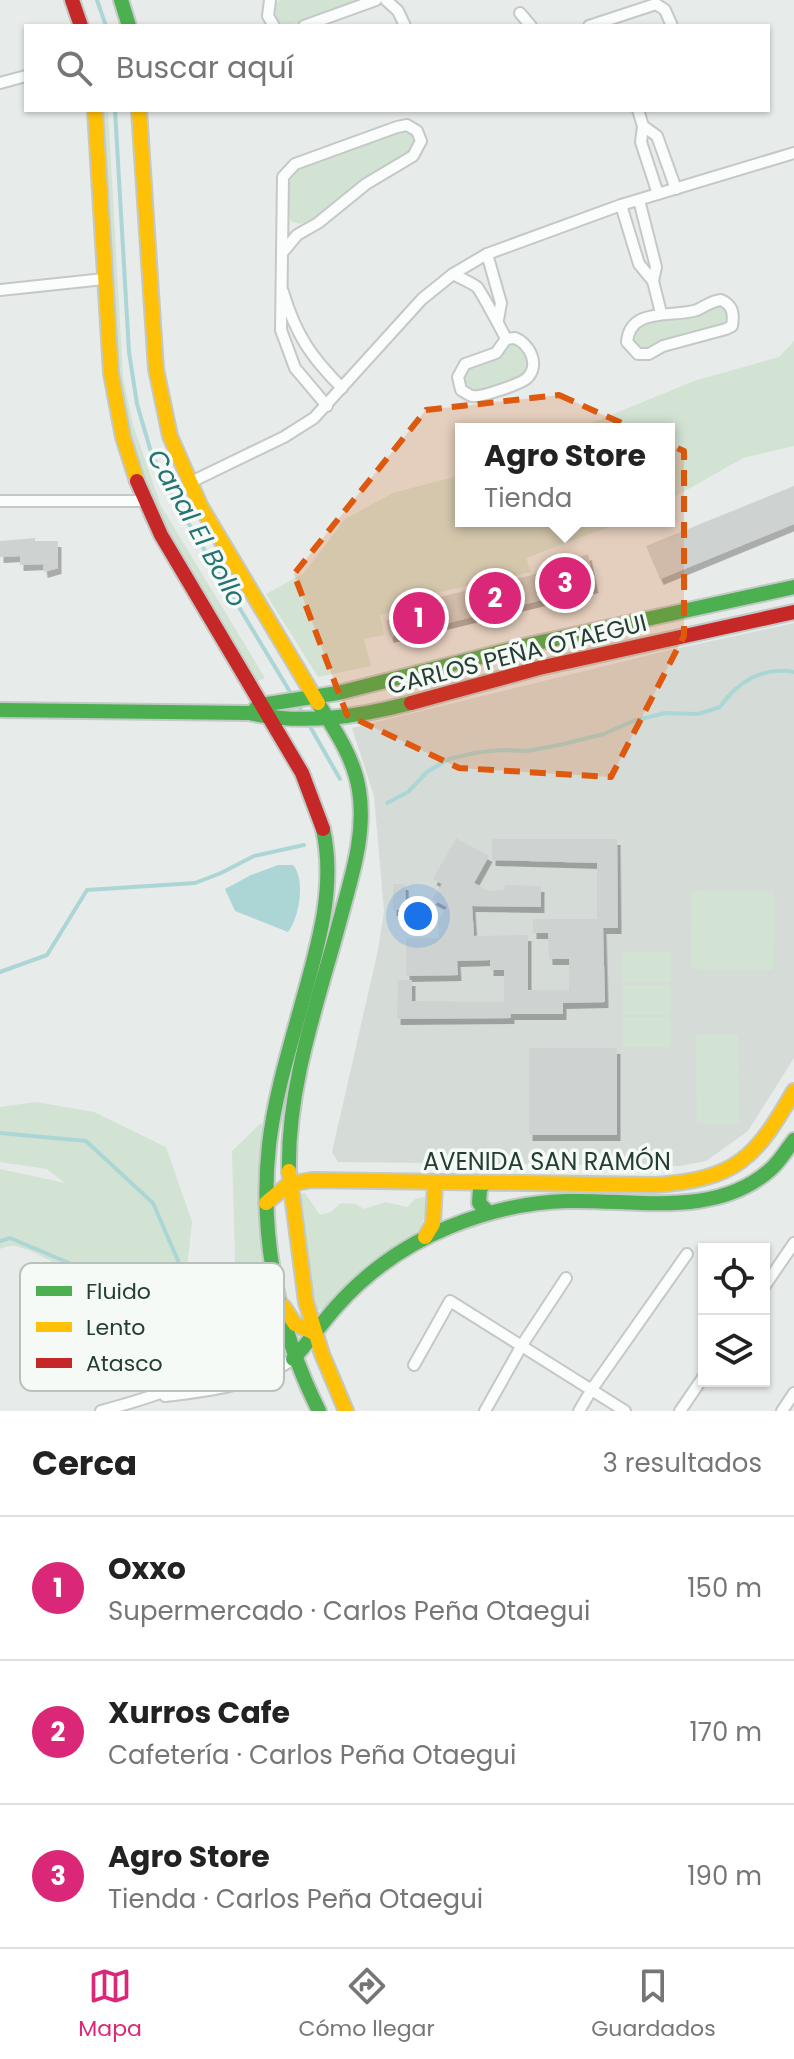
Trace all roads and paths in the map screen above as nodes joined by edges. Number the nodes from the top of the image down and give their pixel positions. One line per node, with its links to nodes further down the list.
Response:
1 (72, 0): 8 (street)
2 (121, 0): 9 (street)
3 (270, 0): 10 (street)
4 (376, 0): 11 (street)
5 (386, 0): 12 (street)
6 (669, 5): 14 (street)
7 (520, 13): 13 (street)
8 (80, 24)
9 (128, 24)
10 (273, 24)
11 (310, 24)
12 (404, 24)
13 (529, 24)
14 (595, 24)
15 (24, 77): 16 (street)
16 (0, 83)
17 (95, 112): 31 (street)
18 (139, 112): 40 (street)
19 (639, 112): 20 (street)
20 (643, 126): 22 (street); 23 (street)
21 (794, 153): 22 (street)
22 (676, 189): 23 (street)
23 (658, 194): 24 (street)
24 (639, 200): 25 (street); 32 (street)
25 (621, 205): 29 (street); 32 (street)
26 (282, 219): 27 (street); 27 (street); 28 (street)
27 (309, 229): 28 (street)
28 (283, 252): 33 (street)
29 (487, 254): 30 (street); 36 (street)
30 (453, 274): 36 (street); 38 (street)
31 (104, 279): 34 (street); 42 (street)
32 (653, 281): 35 (street)
33 (283, 289): 38 (street); 39 (street)
34 (0, 290)
35 (661, 313): 35 (street)
36 (498, 320): 37 (street)
37 (506, 339): 37 (street)
38 (342, 388): 39 (street)
39 (327, 406): 40 (street)
40 (189, 483): 49 (street)
41 (0, 501): 42 (street)
42 (143, 501): 50 (street)
43 (794, 587): 45 (street, CARLOS PEÑA OTAEGUI)
44 (794, 612): 47 (street, CARLOS PEÑA OTAEGUI)
45 (560, 638): 46 (street, CARLOS PEÑA OTAEGUI); 47 (street)
46 (532, 644): 48 (street); 49 (street, CARLOS PEÑA OTAEGUI)
47 (567, 662): 48 (street, CARLOS PEÑA OTAEGUI)
48 (540, 668): 52 (street, CARLOS PEÑA OTAEGUI)
49 (309, 698): 50 (street, CARLOS PEÑA OTAEGUI); 52 (street)
50 (262, 707): 51 (street, CARLOS PEÑA OTAEGUI); 53 (street, CARLOS PEÑA OTAEGUI)
51 (0, 710)
52 (321, 718): 53 (street, CARLOS PEÑA OTAEGUI); 58 (street)
53 (276, 720): 59 (street)
54 (794, 1091): 57 (street, AVENIDA SAN RAMÓN)
55 (794, 1140): 60 (street, AVENIDA SAN RAMÓN)
56 (435, 1183): 57 (street, AVENIDA SAN RAMÓN); 58 (street, AVENIDA SAN RAMÓN); 61 (street)
57 (485, 1183): 60 (street)
58 (289, 1184): 59 (street); 71 (street)
59 (266, 1203): 64 (street)
60 (489, 1213): 61 (street, AVENIDA SAN RAMÓN)
61 (422, 1240): 71 (street, AVENIDA SAN RAMÓN)
62 (794, 1243): 68 (street)
63 (687, 1254): 77 (street)
64 (272, 1257): 65 (street); 66 (street)
65 (271, 1263)
66 (273, 1263)
67 (566, 1278): 72 (street)
68 (770, 1278)
69 (284, 1308): 71 (street)
70 (284, 1320): 73 (street)
71 (314, 1333): 73 (street, AVENIDA SAN RAMÓN); 80 (street)
72 (522, 1345): 75 (street); 77 (street); 86 (street)
73 (293, 1359): 74 (street); 83 (street)
74 (284, 1364)
75 (414, 1365)
76 (698, 1385): 89 (street)
77 (592, 1389): 87 (street); 88 (street)
78 (166, 1391): 82 (street)
79 (205, 1391): 82 (street)
80 (336, 1392): 83 (street); 85 (street)
81 (794, 1393): 90 (street)
82 (148, 1398): 84 (street)
83 (316, 1406)
84 (101, 1411)
85 (346, 1411)
86 (485, 1411)
87 (579, 1411)
88 (625, 1411)
89 (680, 1411)
90 (782, 1411)

